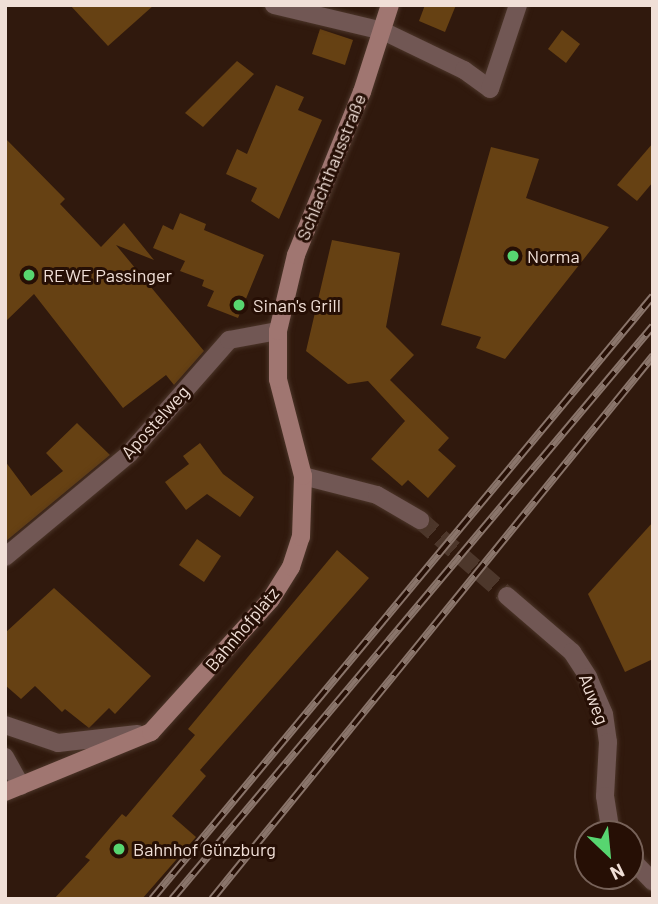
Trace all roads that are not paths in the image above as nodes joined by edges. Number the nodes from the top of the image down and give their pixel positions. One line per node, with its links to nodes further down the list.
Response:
1 (274, 5): 4 (street)
2 (390, 5): 5 (main road, Schlachthausstraße)
3 (518, 5): 5 (street)
4 (304, 8): 5 (street)
5 (383, 31): 6 (main road, Schlachthausstraße)
6 (278, 331): 7 (main road, Bahnhofplatz); 9 (street, Apostelweg)
7 (303, 476): 8 (street); 12 (main road, Bahnhofplatz)
8 (420, 520)
9 (5, 557)
10 (507, 596): 15 (street, Auweg)
11 (5, 725): 12 (street)
12 (151, 732): 14 (main road, Bahnhofplatz)
13 (5, 757): 14 (street)
14 (13, 789)
15 (609, 820)

